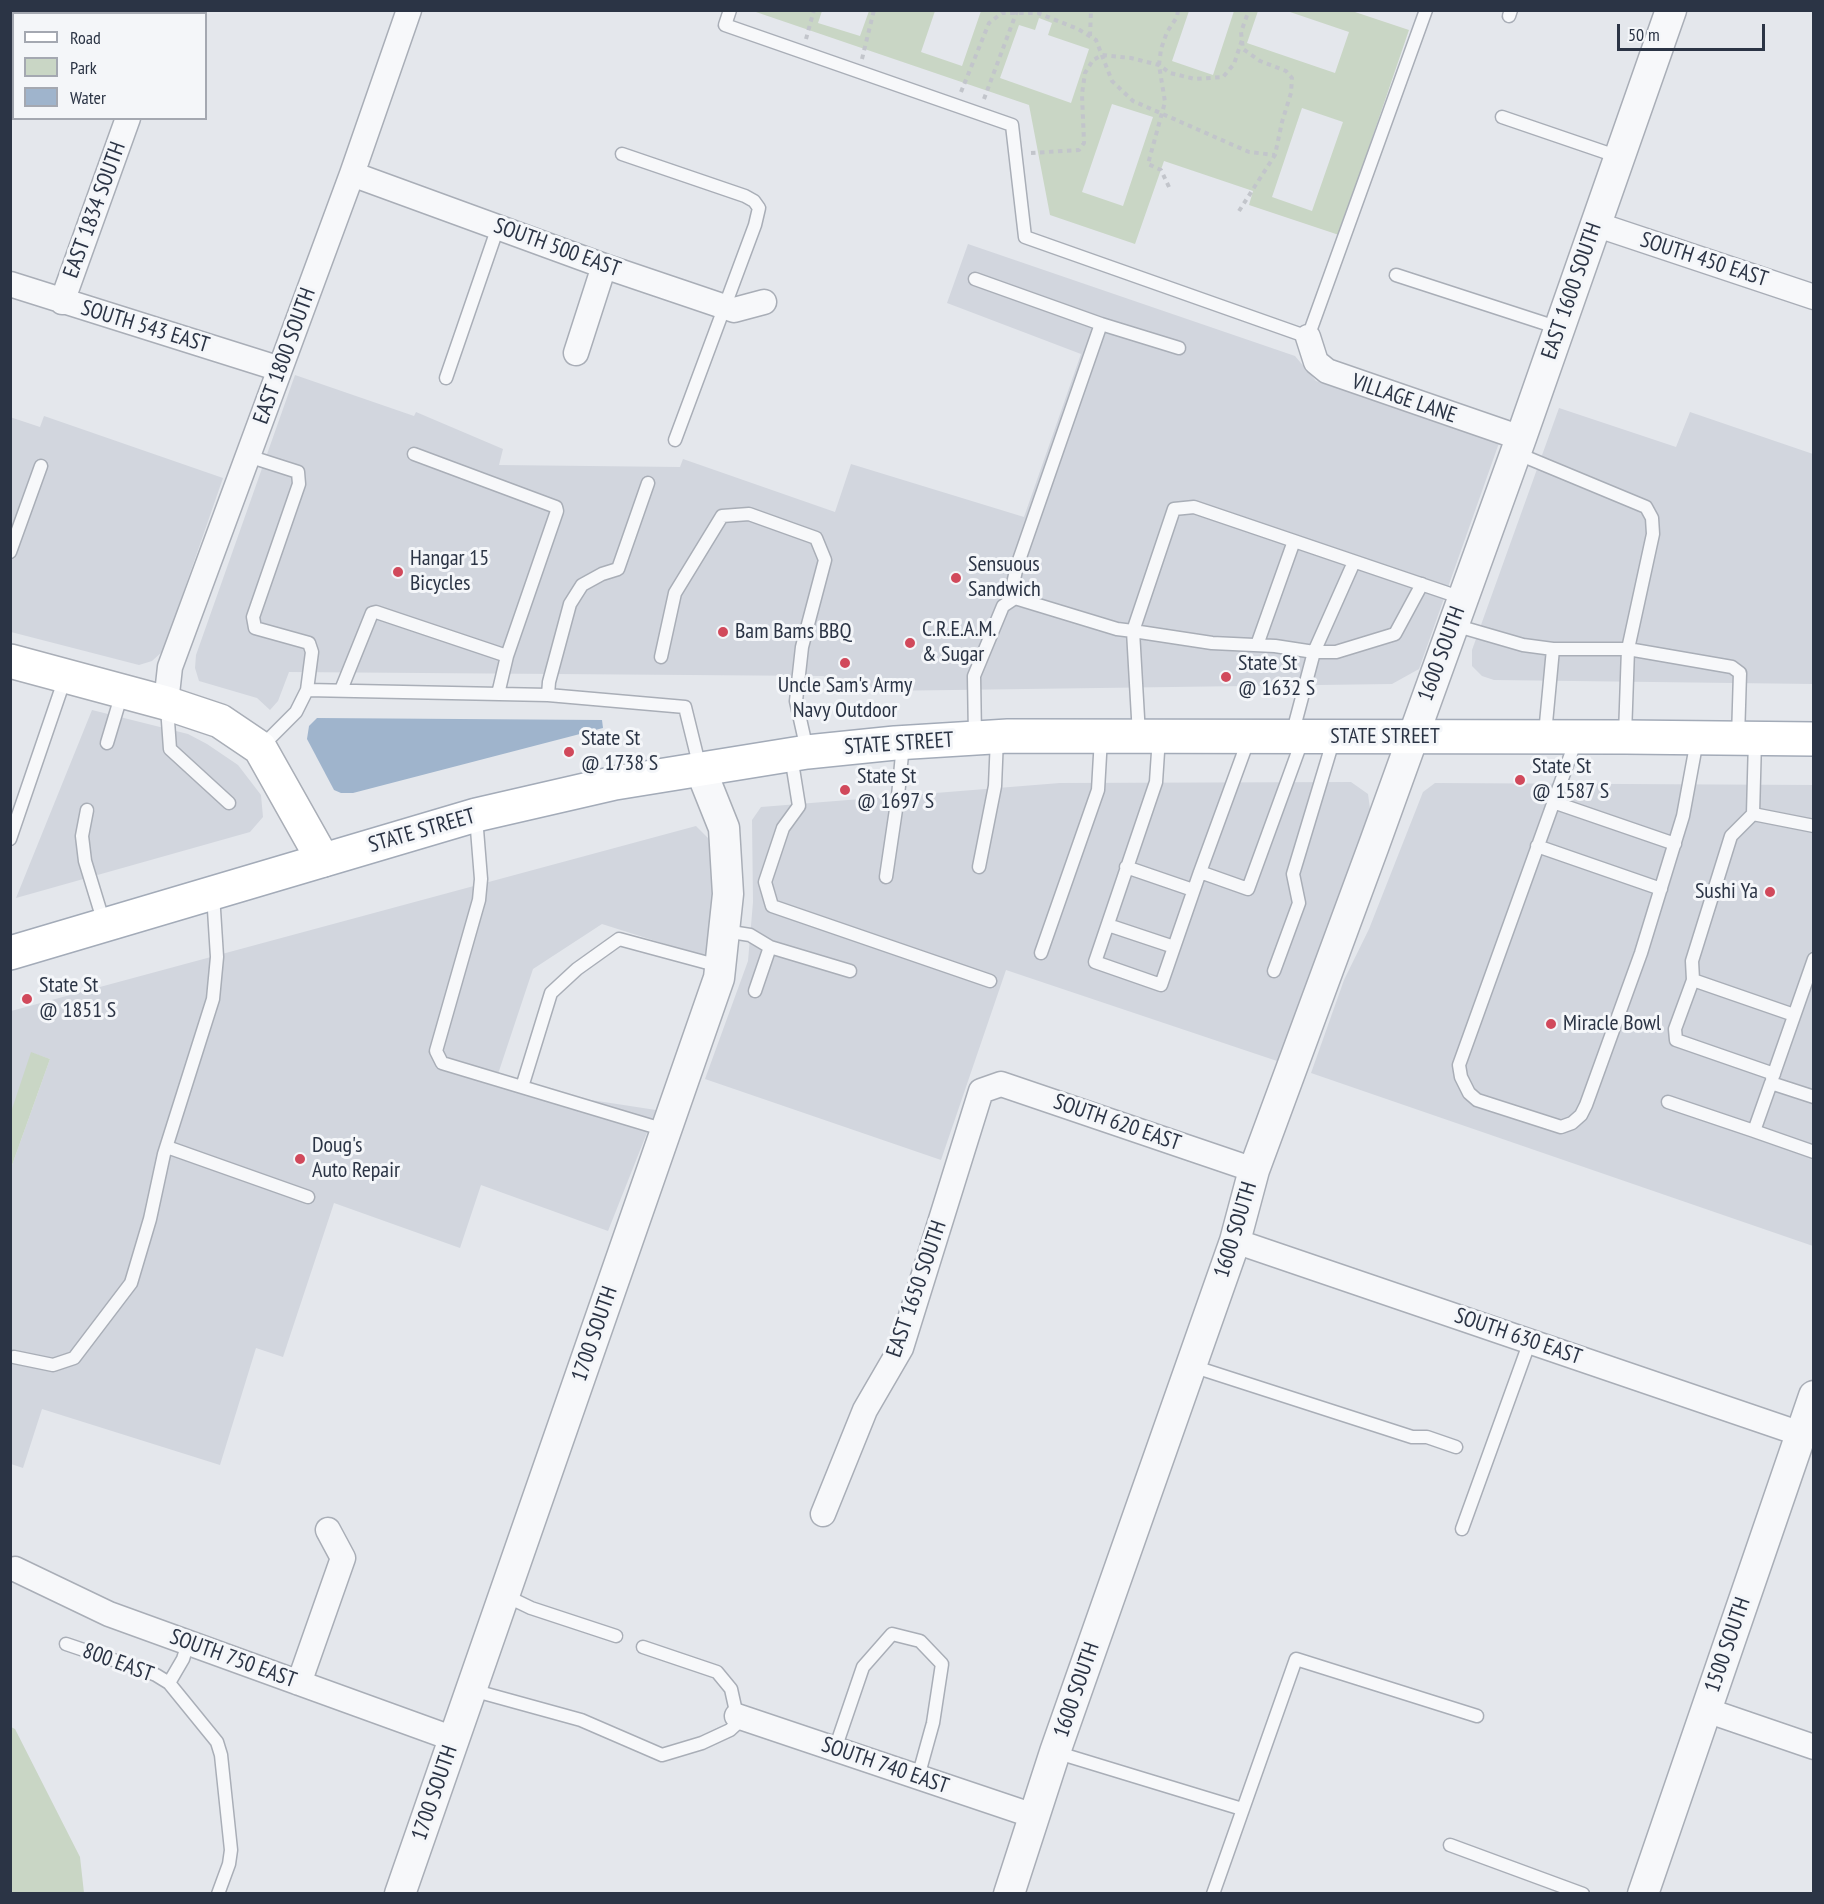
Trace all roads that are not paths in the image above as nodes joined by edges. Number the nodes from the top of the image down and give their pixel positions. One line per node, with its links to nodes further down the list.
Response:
1 (409, 10): 9 (street, EAST 1800 SOUTH)
2 (730, 10): 22 (lane)
3 (1426, 10): 22 (lane)
4 (1671, 10): 8 (street, EAST 1600 SOUTH)
5 (1502, 117): 8 (lane)
6 (127, 120): 17 (street, EAST 1834 SOUTH)
7 (622, 154): 19 (lane)
8 (1619, 157): 10 (street, EAST 1600 SOUTH)
9 (352, 174): 11 (street, SOUTH 500 EAST); 25 (street, EAST 1800 SOUTH)
10 (1595, 224): 16 (street, SOUTH 450 EAST); 21 (street, EAST 1600 SOUTH)
11 (498, 227): 12 (street, SOUTH 500 EAST); 26 (lane)
12 (604, 266): 19 (street, SOUTH 500 EAST); 24 (street)
13 (1396, 275): 21 (lane)
14 (975, 279): 20 (lane)
15 (10, 284): 17 (street, SOUTH 543 EAST)
16 (1814, 297)
17 (62, 302): 25 (street, SOUTH 543 EAST)
18 (764, 302): 19 (street, SOUTH 500 EAST)
19 (723, 307): 27 (lane)
20 (1101, 324): 23 (lane); 38 (lane)
21 (1559, 328): 28 (street, EAST 1600 SOUTH)
22 (1308, 337): 28 (street, VILLAGE LANE)
23 (1179, 348)
24 (576, 353)
25 (280, 369): 30 (street, EAST 1800 SOUTH)
26 (446, 378)
27 (675, 440)
28 (1518, 446): 37 (street, EAST 1600 SOUTH); 42 (lane)
29 (414, 454): 44 (lane)
30 (248, 456): 48 (lane); 53 (street, EAST 1800 SOUTH)
31 (41, 466): 34 (lane)
32 (648, 483): 52 (lane)
33 (1294, 541): 35 (lane); 39 (lane); 40 (lane)
34 (10, 552)
35 (1354, 562): 36 (lane); 43 (lane)
36 (1422, 584): 37 (lane); 43 (lane)
37 (1462, 598): 41 (lane); 58 (street, 1600 SOUTH)
38 (1009, 602): 39 (lane); 60 (lane)
39 (1133, 631): 40 (lane); 55 (lane)
40 (1257, 645): 43 (lane)
41 (1554, 649): 42 (lane); 61 (lane)
42 (1628, 649): 59 (lane); 63 (lane)
43 (1314, 652): 57 (lane)
44 (507, 656): 49 (lane); 51 (lane)
45 (661, 657): 68 (lane)
46 (10, 662): 47 (main road)
47 (66, 676): 50 (main road); 76 (lane)
48 (307, 690): 49 (lane); 67 (lane)
49 (341, 690): 51 (lane)
50 (123, 692): 53 (main road); 66 (lane)
51 (498, 694): 52 (lane)
52 (548, 695): 69 (lane)
53 (166, 703): 67 (main road); 71 (lane)
54 (1101, 736): 55 (main road, STATE STREET); 60 (main road, STATE STREET); 93 (lane)
55 (1149, 736): 56 (main road, STATE STREET); 81 (lane)
56 (1250, 736): 57 (main road, STATE STREET); 82 (lane)
57 (1310, 737): 58 (main road, STATE STREET); 82 (lane); 97 (lane)
58 (1412, 737): 61 (main road, STATE STREET); 111 (street, 1600 SOUTH)
59 (1625, 737): 61 (main road, STATE STREET); 62 (main road, STATE STREET)
60 (986, 738): 65 (main road, STATE STREET); 80 (lane)
61 (1561, 738): 70 (lane)
62 (1697, 738): 63 (main road, STATE STREET); 77 (lane)
63 (1746, 739): 64 (main road, STATE STREET); 73 (lane)
64 (1814, 739)
65 (903, 742): 68 (main road, STATE STREET); 83 (lane)
66 (106, 743)
67 (260, 748): 79 (main road)
68 (799, 753): 69 (main road, STATE STREET); 99 (lane)
69 (700, 768): 74 (main road, STATE STREET); 89 (street, 1700 SOUTH)
70 (1553, 802): 77 (lane); 78 (lane)
71 (229, 803)
72 (87, 810): 87 (lane)
73 (1753, 814): 75 (lane); 98 (lane)
74 (476, 815): 79 (main road, STATE STREET); 103 (lane)
75 (1814, 826)
76 (10, 839)
77 (1675, 844): 85 (lane)
78 (1537, 846): 85 (lane); 85 (lane)
79 (323, 860): 86 (main road, STATE STREET)
80 (979, 867)
81 (1126, 867): 84 (lane); 88 (lane)
82 (1200, 872): 84 (lane)
83 (886, 877)
84 (1193, 890): 91 (lane)
85 (1661, 890)
86 (213, 893): 87 (main road, STATE STREET); 109 (lane)
87 (104, 925): 92 (main road, STATE STREET)
88 (1108, 925): 91 (lane); 91 (lane)
89 (724, 931): 90 (lane); 95 (street, 1700 SOUTH)
90 (770, 947): 96 (lane); 100 (lane)
91 (1174, 947)
92 (10, 952)
93 (1041, 953)
94 (1814, 959): 101 (lane)
95 (720, 967): 103 (lane); 107 (street, 1700 SOUTH)
96 (850, 971)
97 (1274, 971)
98 (1693, 980): 101 (lane); 102 (lane)
99 (990, 981)
100 (755, 991)
101 (1794, 1015): 102 (lane)
102 (1772, 1078): 105 (lane); 108 (lane)
103 (522, 1087): 107 (lane)
104 (981, 1090): 111 (street, SOUTH 620 EAST); 120 (street, EAST 1650 SOUTH)
105 (1814, 1097)
106 (1668, 1102): 108 (lane)
107 (666, 1130): 124 (street, 1700 SOUTH)
108 (1754, 1131): 110 (lane)
109 (167, 1146): 112 (lane); 115 (lane)
110 (1814, 1152)
111 (1254, 1170): 113 (street, 1600 SOUTH)
112 (308, 1197)
113 (1235, 1241): 114 (street, SOUTH 630 EAST); 116 (street, 1600 SOUTH)
114 (1530, 1341): 118 (street, SOUTH 630 EAST); 121 (lane)
115 (14, 1357)
116 (1191, 1366): 119 (lane); 138 (street, 1600 SOUTH)
117 (1814, 1396): 118 (street, 1500 SOUTH)
118 (1807, 1434): 132 (street, 1500 SOUTH)
119 (1456, 1447)
120 (822, 1514)
121 (1462, 1529)
122 (328, 1530): 130 (street)
123 (15, 1569): 126 (street, SOUTH 750 EAST)
124 (504, 1595): 125 (lane); 131 (street, 1700 SOUTH)
125 (616, 1636)
126 (188, 1643): 129 (lane); 130 (street, SOUTH 750 EAST)
127 (66, 1644): 129 (lane, 800 EAST)
128 (643, 1647): 134 (lane)
129 (169, 1683): 143 (lane)
130 (299, 1683): 135 (street, SOUTH 750 EAST)
131 (472, 1690): 134 (lane); 135 (street, 1700 SOUTH)
132 (1706, 1710): 136 (street); 148 (street, 1500 SOUTH)
133 (1477, 1716): 140 (lane)
134 (740, 1717): 137 (street, SOUTH 740 EAST)
135 (454, 1739): 144 (street, 1700 SOUTH)
136 (1814, 1747)
137 (835, 1749): 139 (street, SOUTH 740 EAST); 139 (lane)
138 (1055, 1752): 140 (lane); 141 (street, 1600 SOUTH)
139 (918, 1777): 141 (street, SOUTH 740 EAST)
140 (1242, 1809): 146 (lane)
141 (1034, 1816): 145 (street, 1600 SOUTH)
142 (1450, 1845): 147 (lane)
143 (218, 1893)
144 (400, 1893)
145 (1009, 1893)
146 (1213, 1893)
147 (1583, 1893)
148 (1643, 1893)

